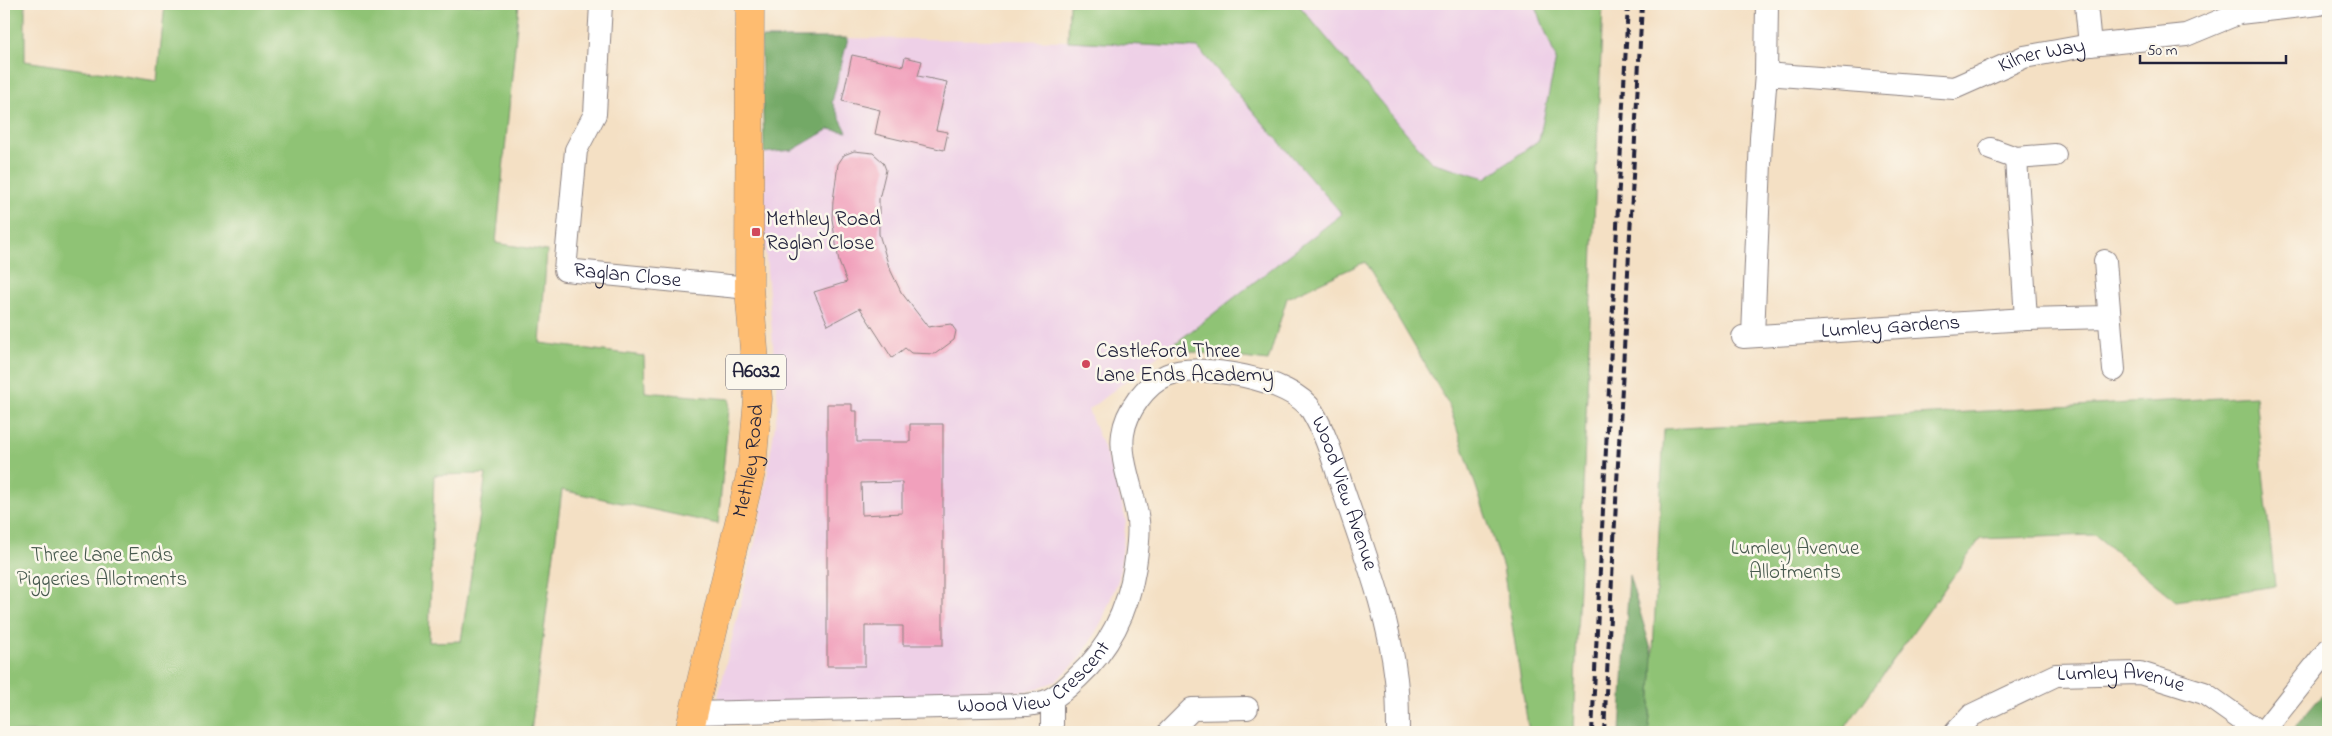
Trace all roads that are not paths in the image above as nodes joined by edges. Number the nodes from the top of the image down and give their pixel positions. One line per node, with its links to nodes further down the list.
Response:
1 (602, 4): 12 (street, Raglan Close)
2 (750, 4): 12 (main road, Methley Road / A6032)
3 (1767, 4): 7 (street)
4 (2086, 4): 6 (street)
5 (2319, 4): 6 (street, Kilner Way)
6 (2090, 45): 7 (street, Kilner Way)
7 (1766, 74): 14 (street, Lumley Gardens)
8 (1991, 149): 10 (street)
9 (2054, 155): 10 (street)
10 (2016, 158): 14 (street)
11 (2105, 261): 13 (street)
12 (749, 288): 20 (main road, Methley Road / A6032)
13 (2109, 317): 14 (street, Lumley Gardens); 15 (street)
14 (2026, 319)
15 (2114, 370)
16 (1167, 376): 18 (street, Wood View Crescent); 23 (street, Wood View Avenue)
17 (2328, 650): 26 (street)
18 (1052, 699): 20 (street, Wood View Crescent); 21 (street)
19 (1247, 708): 22 (street)
20 (691, 723)
21 (1052, 732)
22 (1169, 732)
23 (1398, 732)
24 (1956, 732): 25 (street, Lumley Avenue)
25 (2258, 732)
26 (2263, 732)

